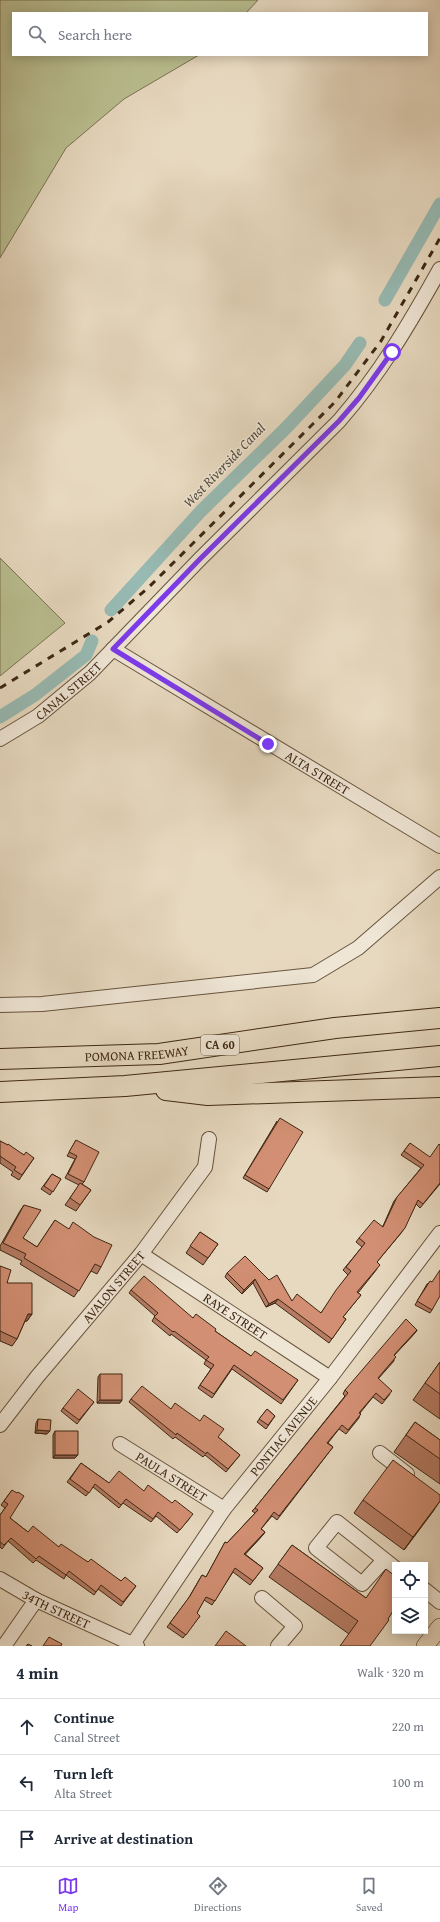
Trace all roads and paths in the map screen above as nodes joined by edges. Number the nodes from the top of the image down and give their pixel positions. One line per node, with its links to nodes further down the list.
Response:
1 (440, 269): 2 (street, CANAL STREET)
2 (113, 649): 3 (street, CANAL STREET); 4 (street, ALTA STREET)
3 (0, 739)
4 (440, 846)
5 (440, 877): 6 (street)
6 (0, 1005)
7 (440, 1011): 9 (highway)
8 (440, 1018): 9 (highway, POMONA FREEWAY / CA 60)
9 (335, 1028): 11 (highway, POMONA FREEWAY / CA 60)
10 (440, 1056): 12 (highway)
11 (0, 1059)
12 (125, 1086): 13 (highway); 14 (highway)
13 (440, 1087)
14 (0, 1092)
15 (209, 1139): 17 (street, AVALON STREET)
16 (440, 1233): 18 (street, PONTIAC AVENUE)
17 (141, 1254): 18 (street, RAYE STREET); 19 (street, AVALON STREET)
18 (330, 1378): 23 (street, PONTIAC AVENUE)
19 (0, 1425)
20 (120, 1444): 23 (street, PAULA STREET)
21 (380, 1453): 22 (street)
22 (416, 1481)
23 (224, 1509): 31 (street, PONTIAC AVENUE)
24 (390, 1564): 24 (street)
25 (0, 1579): 28 (street, 34TH STREET)
26 (428, 1592): 29 (street)
27 (262, 1598): 33 (street)
28 (36, 1600): 31 (street, 34TH STREET); 32 (street)
29 (440, 1602)
30 (440, 1627): 34 (main road)
31 (135, 1645)
32 (4, 1646)
33 (278, 1646)
34 (425, 1646)

